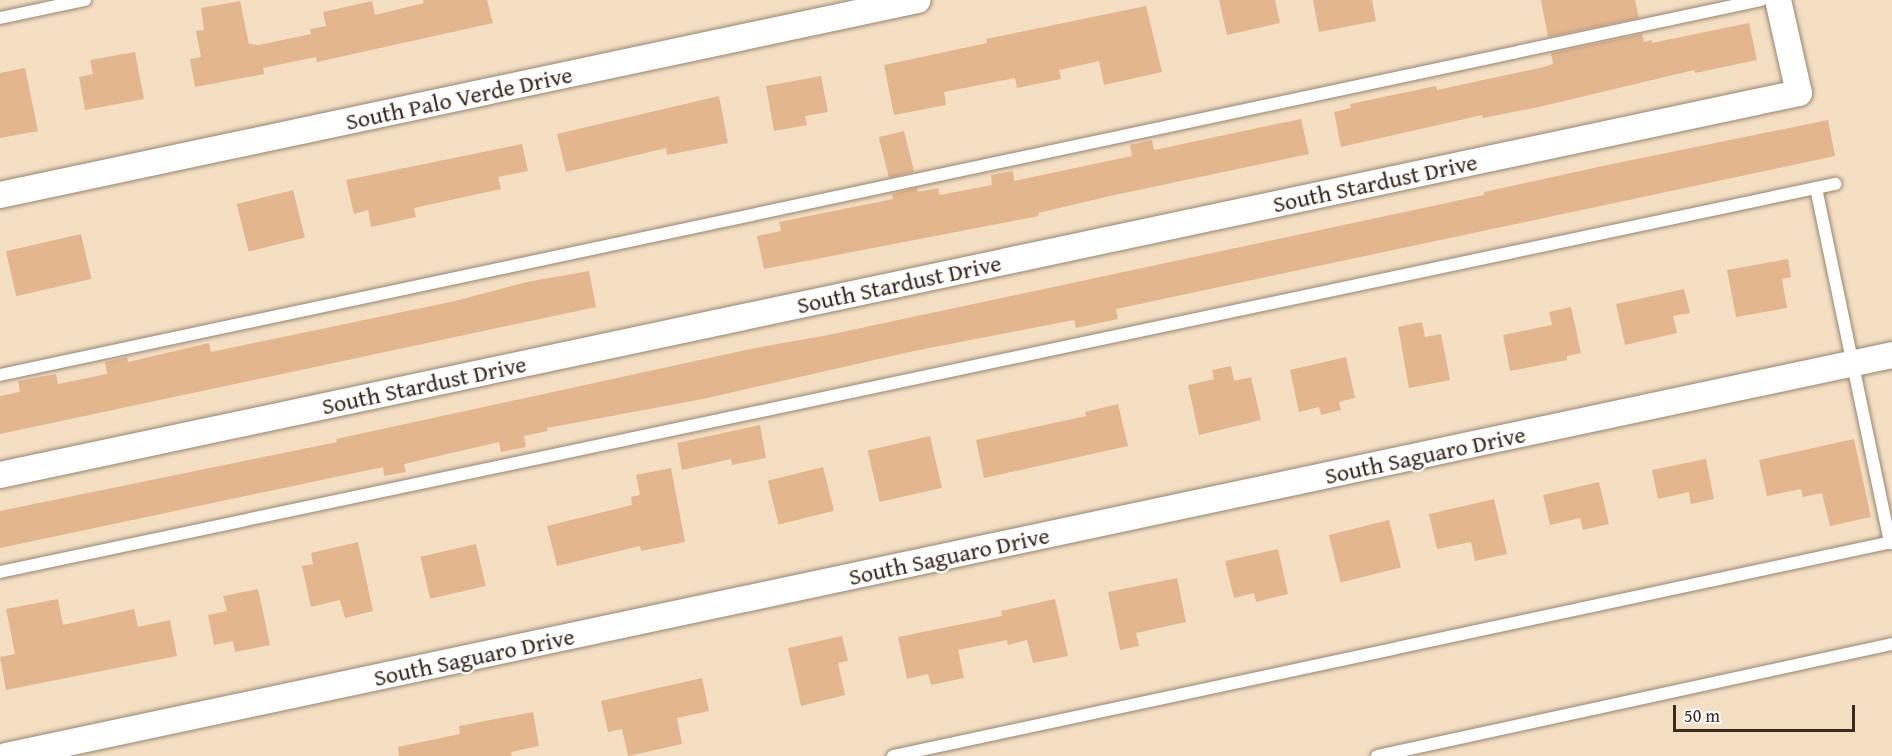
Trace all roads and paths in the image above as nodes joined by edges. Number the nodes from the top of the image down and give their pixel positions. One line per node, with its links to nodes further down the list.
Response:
1 (85, 0): 5 (lane)
2 (918, 0): 8 (street, South Palo Verde Drive)
3 (1761, 0): 11 (lane)
4 (1778, 0): 12 (street, South Stardust Drive)
5 (0, 18)
6 (1835, 184): 7 (lane)
7 (1816, 188): 10 (lane); 14 (lane)
8 (0, 195)
9 (1892, 355): 10 (street, South Saguaro Drive)
10 (1852, 364): 13 (lane); 16 (street, South Saguaro Drive)
11 (0, 375)
12 (0, 475)
13 (1891, 542): 17 (lane)
14 (0, 572)
15 (1892, 644): 18 (lane)
16 (6, 756)
17 (893, 756)
18 (1377, 756)

